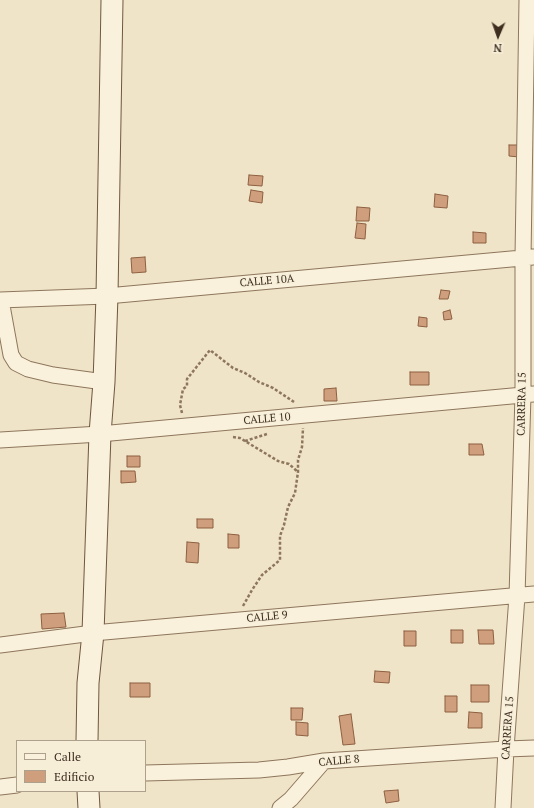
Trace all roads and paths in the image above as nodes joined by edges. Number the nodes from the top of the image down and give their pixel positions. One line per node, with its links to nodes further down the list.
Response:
1 (112, 0): 4 (street)
2 (527, 0): 3 (street, CARRERA 15)
3 (529, 257): 4 (street, CALLE 10A); 7 (street, CARRERA 15)
4 (108, 296): 5 (street, CALLE 10A); 6 (street)
5 (1, 300): 6 (street)
6 (104, 382): 10 (street)
7 (528, 395): 8 (street, CALLE 10); 15 (street, CARRERA 15)
8 (301, 416): 9 (path); 10 (street, CALLE 10); 13 (path)
9 (182, 419)
10 (100, 434): 12 (street, CALLE 10); 17 (street)
11 (228, 437): 13 (path)
12 (0, 440)
13 (298, 472): 16 (path)
14 (534, 594): 15 (street, CALLE 9)
15 (517, 596): 16 (street, CALLE 9); 21 (street, CARRERA 15)
16 (238, 620): 17 (street, CALLE 9)
17 (93, 634): 18 (street, CALLE 9); 19 (street)
18 (0, 645)
19 (87, 740)
20 (534, 748): 21 (street, CALLE 8)
21 (506, 749): 22 (street, CALLE 8); 29 (street, CARRERA 15)
22 (324, 761): 23 (street, CALLE 8); 28 (street)
23 (146, 773)
24 (16, 785): 25 (street)
25 (0, 787)
26 (88, 792): 27 (street)
27 (89, 808)
28 (280, 808)
29 (503, 808)

